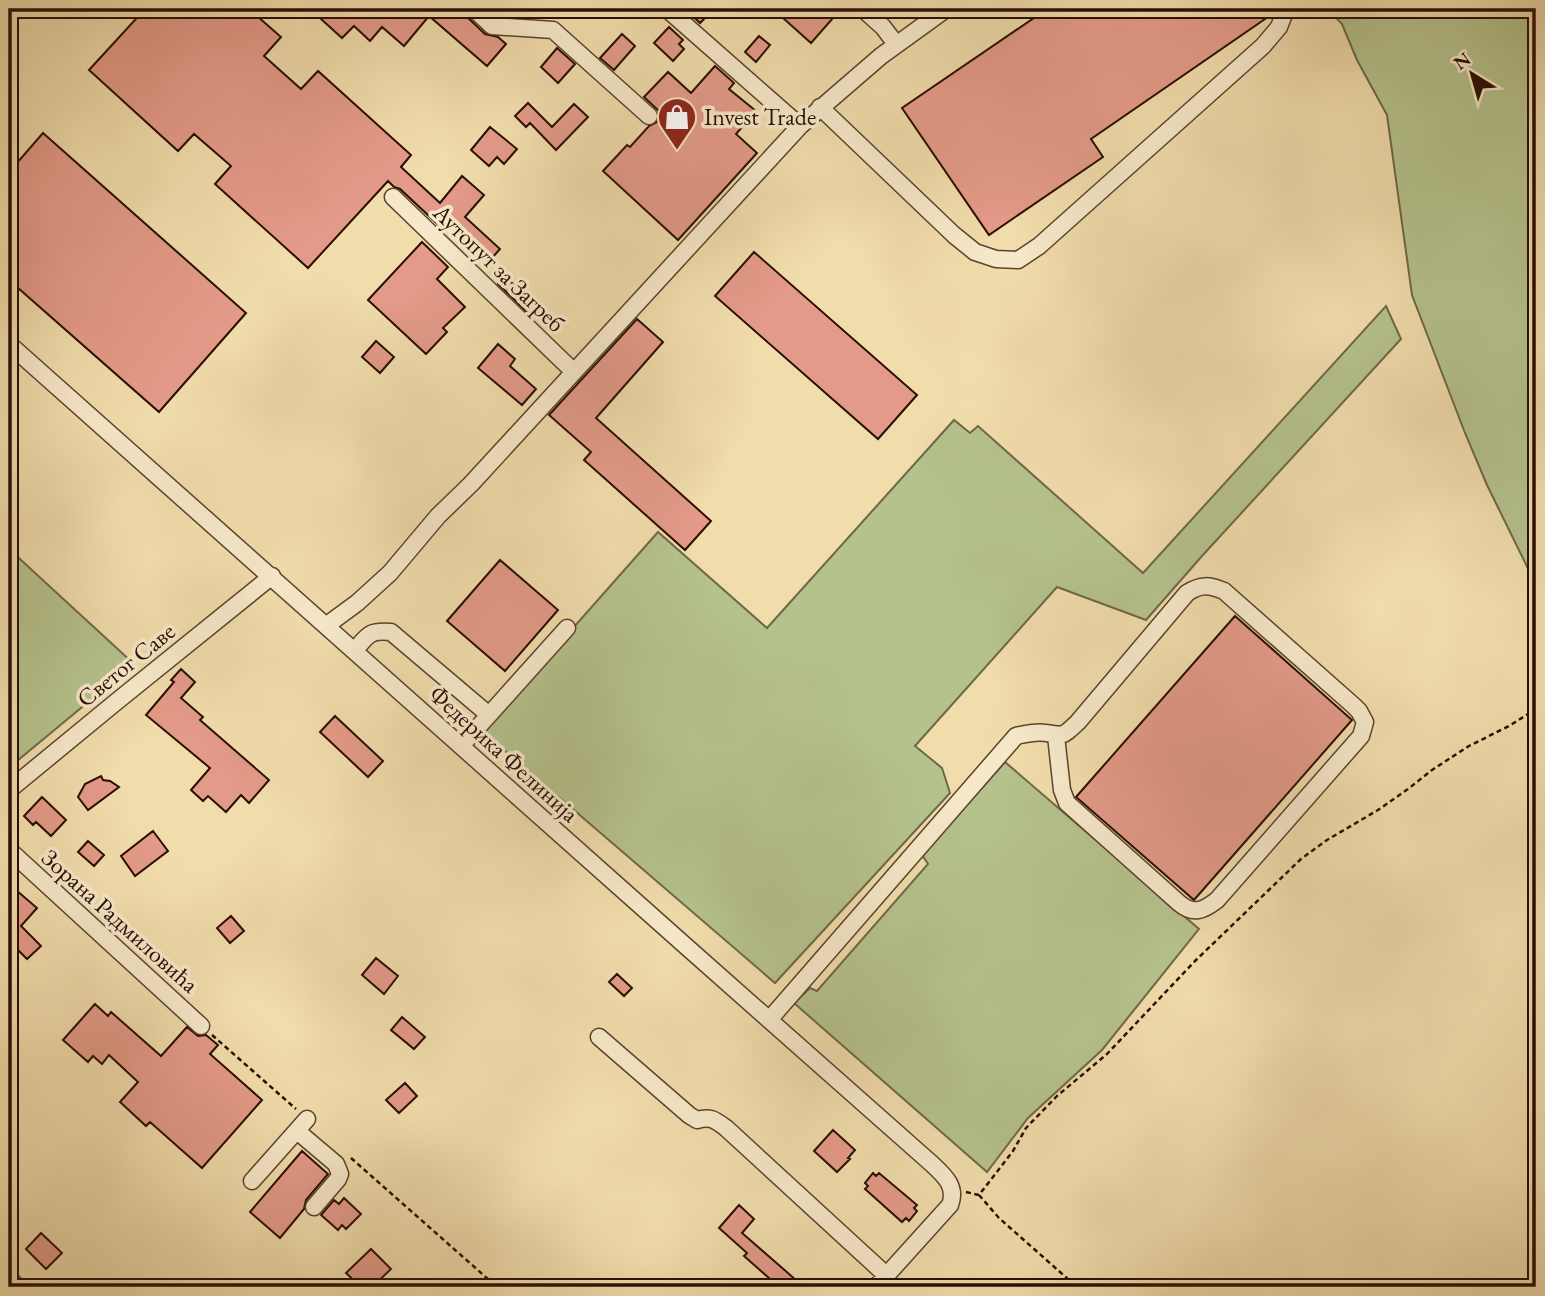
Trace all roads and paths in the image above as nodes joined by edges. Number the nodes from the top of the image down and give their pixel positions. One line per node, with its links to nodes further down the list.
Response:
1 (474, 9): 8 (street)
2 (667, 9): 9 (street)
3 (863, 9): 6 (street)
4 (946, 9): 6 (street)
5 (1286, 9): 7 (street)
6 (896, 44): 7 (street)
7 (820, 107): 9 (street)
8 (649, 116)
9 (800, 126): 12 (street)
10 (393, 197): 12 (street, Аутопут за Загреб)
11 (9, 344): 13 (street, Федерика Фелинија)
12 (574, 372): 14 (street)
13 (272, 576): 14 (street, Федерика Фелинија); 21 (street, Светог Саве)
14 (327, 625): 16 (street, Федерика Фелинија)
15 (567, 628): 18 (street)
16 (355, 650): 18 (street); 20 (street, Федерика Фелинија)
17 (1536, 709): 27 (path)
18 (489, 715): 20 (street)
19 (1056, 736): 19 (street); 23 (street)
20 (461, 746): 23 (street, Федерика Фелинија)
21 (10, 786)
22 (9, 850): 24 (street, Зорана Радмиловића)
23 (769, 1020): 28 (street, Федерика Фелинија)
24 (201, 1026)
25 (599, 1037): 31 (street)
26 (252, 1181): 29 (street)
27 (979, 1195): 28 (path); 33 (path)
28 (951, 1198): 31 (street)
29 (314, 1207)
30 (9, 1279): 32 (street)
31 (881, 1281)
32 (18, 1287)
33 (1077, 1287)

